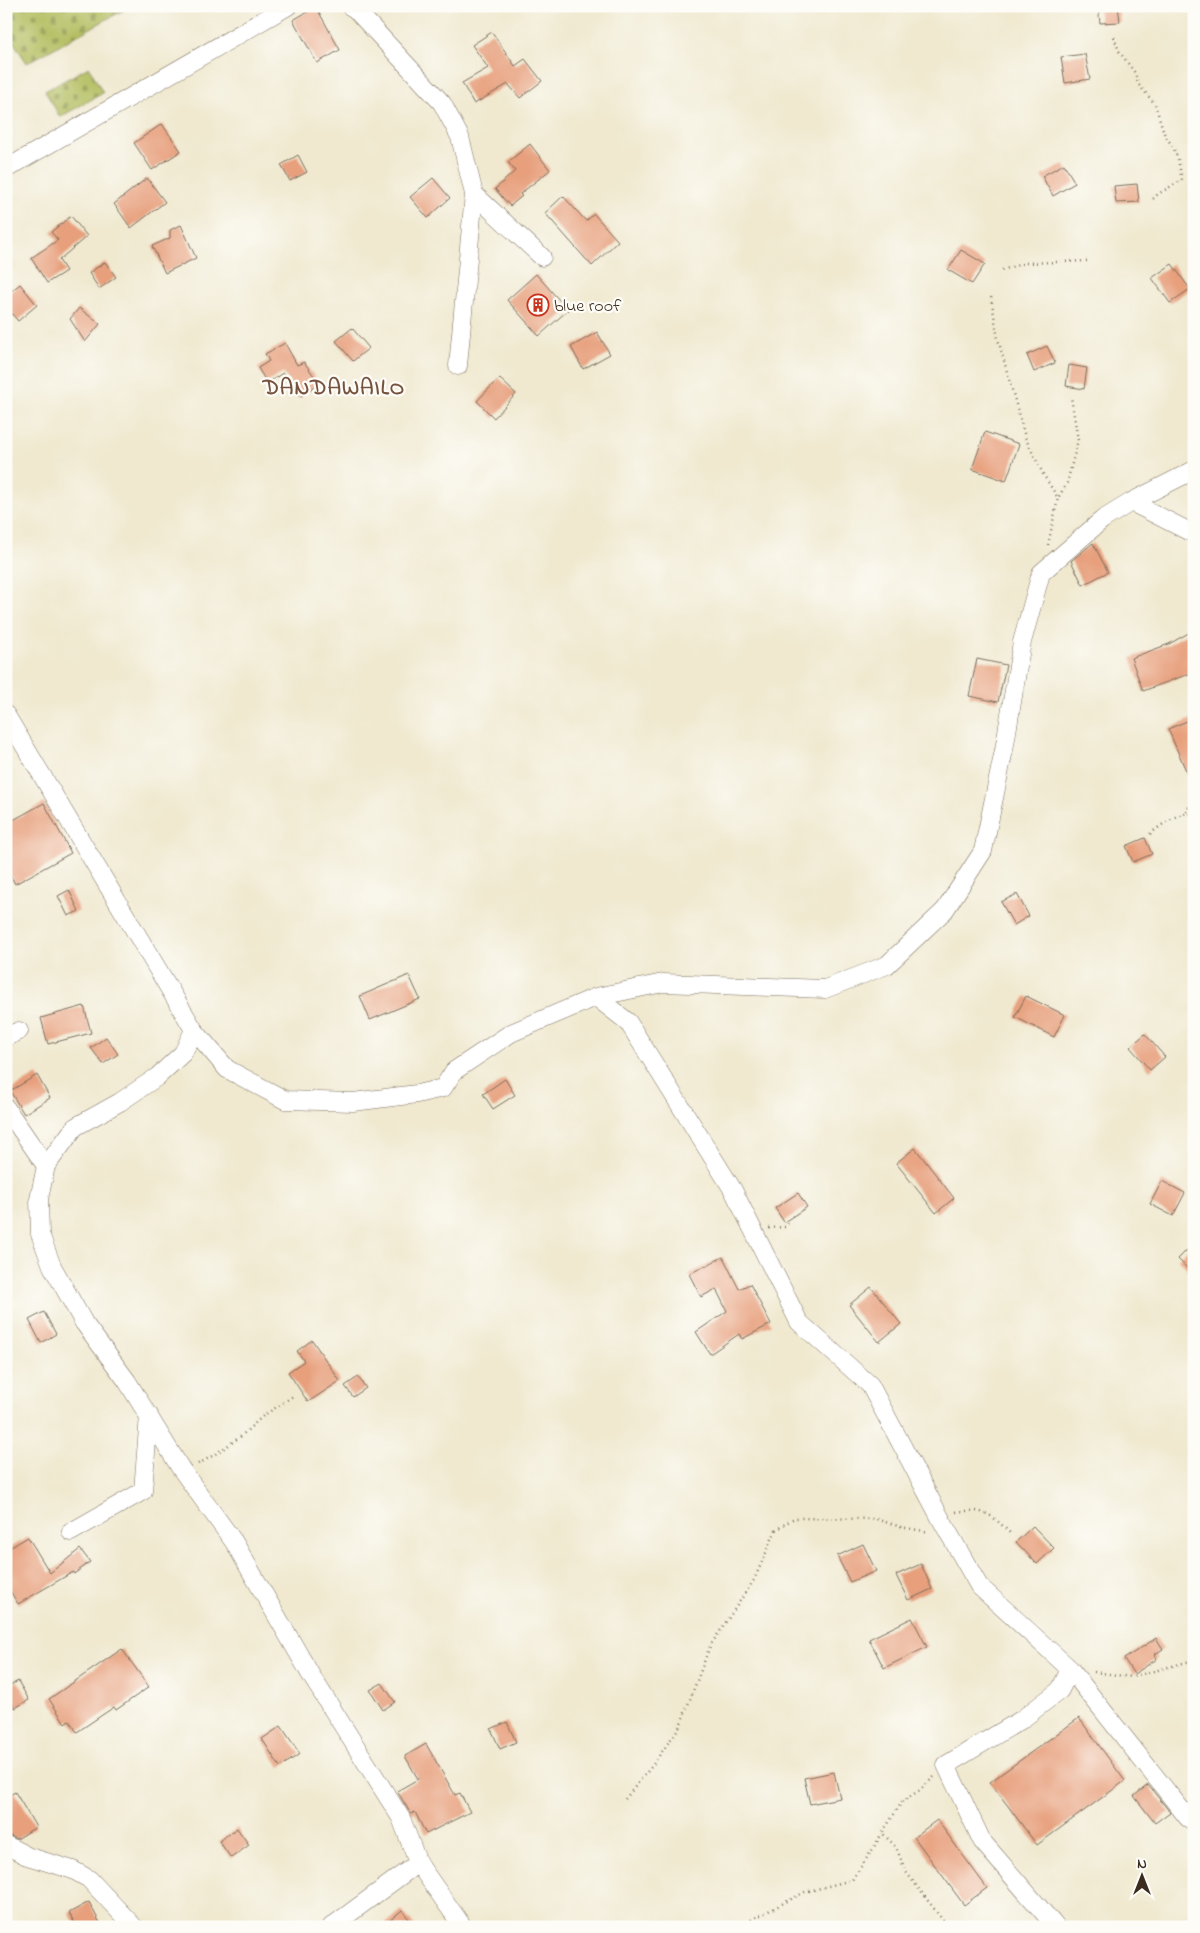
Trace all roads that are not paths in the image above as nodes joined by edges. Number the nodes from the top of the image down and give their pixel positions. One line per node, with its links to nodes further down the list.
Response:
1 (288, 6): 3 (street)
2 (350, 6): 4 (street)
3 (6, 169)
4 (474, 194): 5 (street); 6 (street)
5 (542, 257)
6 (458, 366)
7 (1194, 470): 8 (street)
8 (1131, 502): 9 (street); 11 (street)
9 (1194, 534)
10 (6, 715): 12 (street)
11 (596, 998): 12 (street); 17 (street)
12 (194, 1030): 14 (street)
13 (6, 1108): 14 (street)
14 (46, 1166): 15 (street)
15 (149, 1415): 16 (street); 20 (street)
16 (71, 1532)
17 (1070, 1669): 18 (street); 24 (street)
18 (1194, 1821)
19 (6, 1845): 21 (street)
20 (418, 1863): 22 (street); 23 (street)
21 (134, 1927)
22 (331, 1927)
23 (462, 1927)
24 (1056, 1927)

